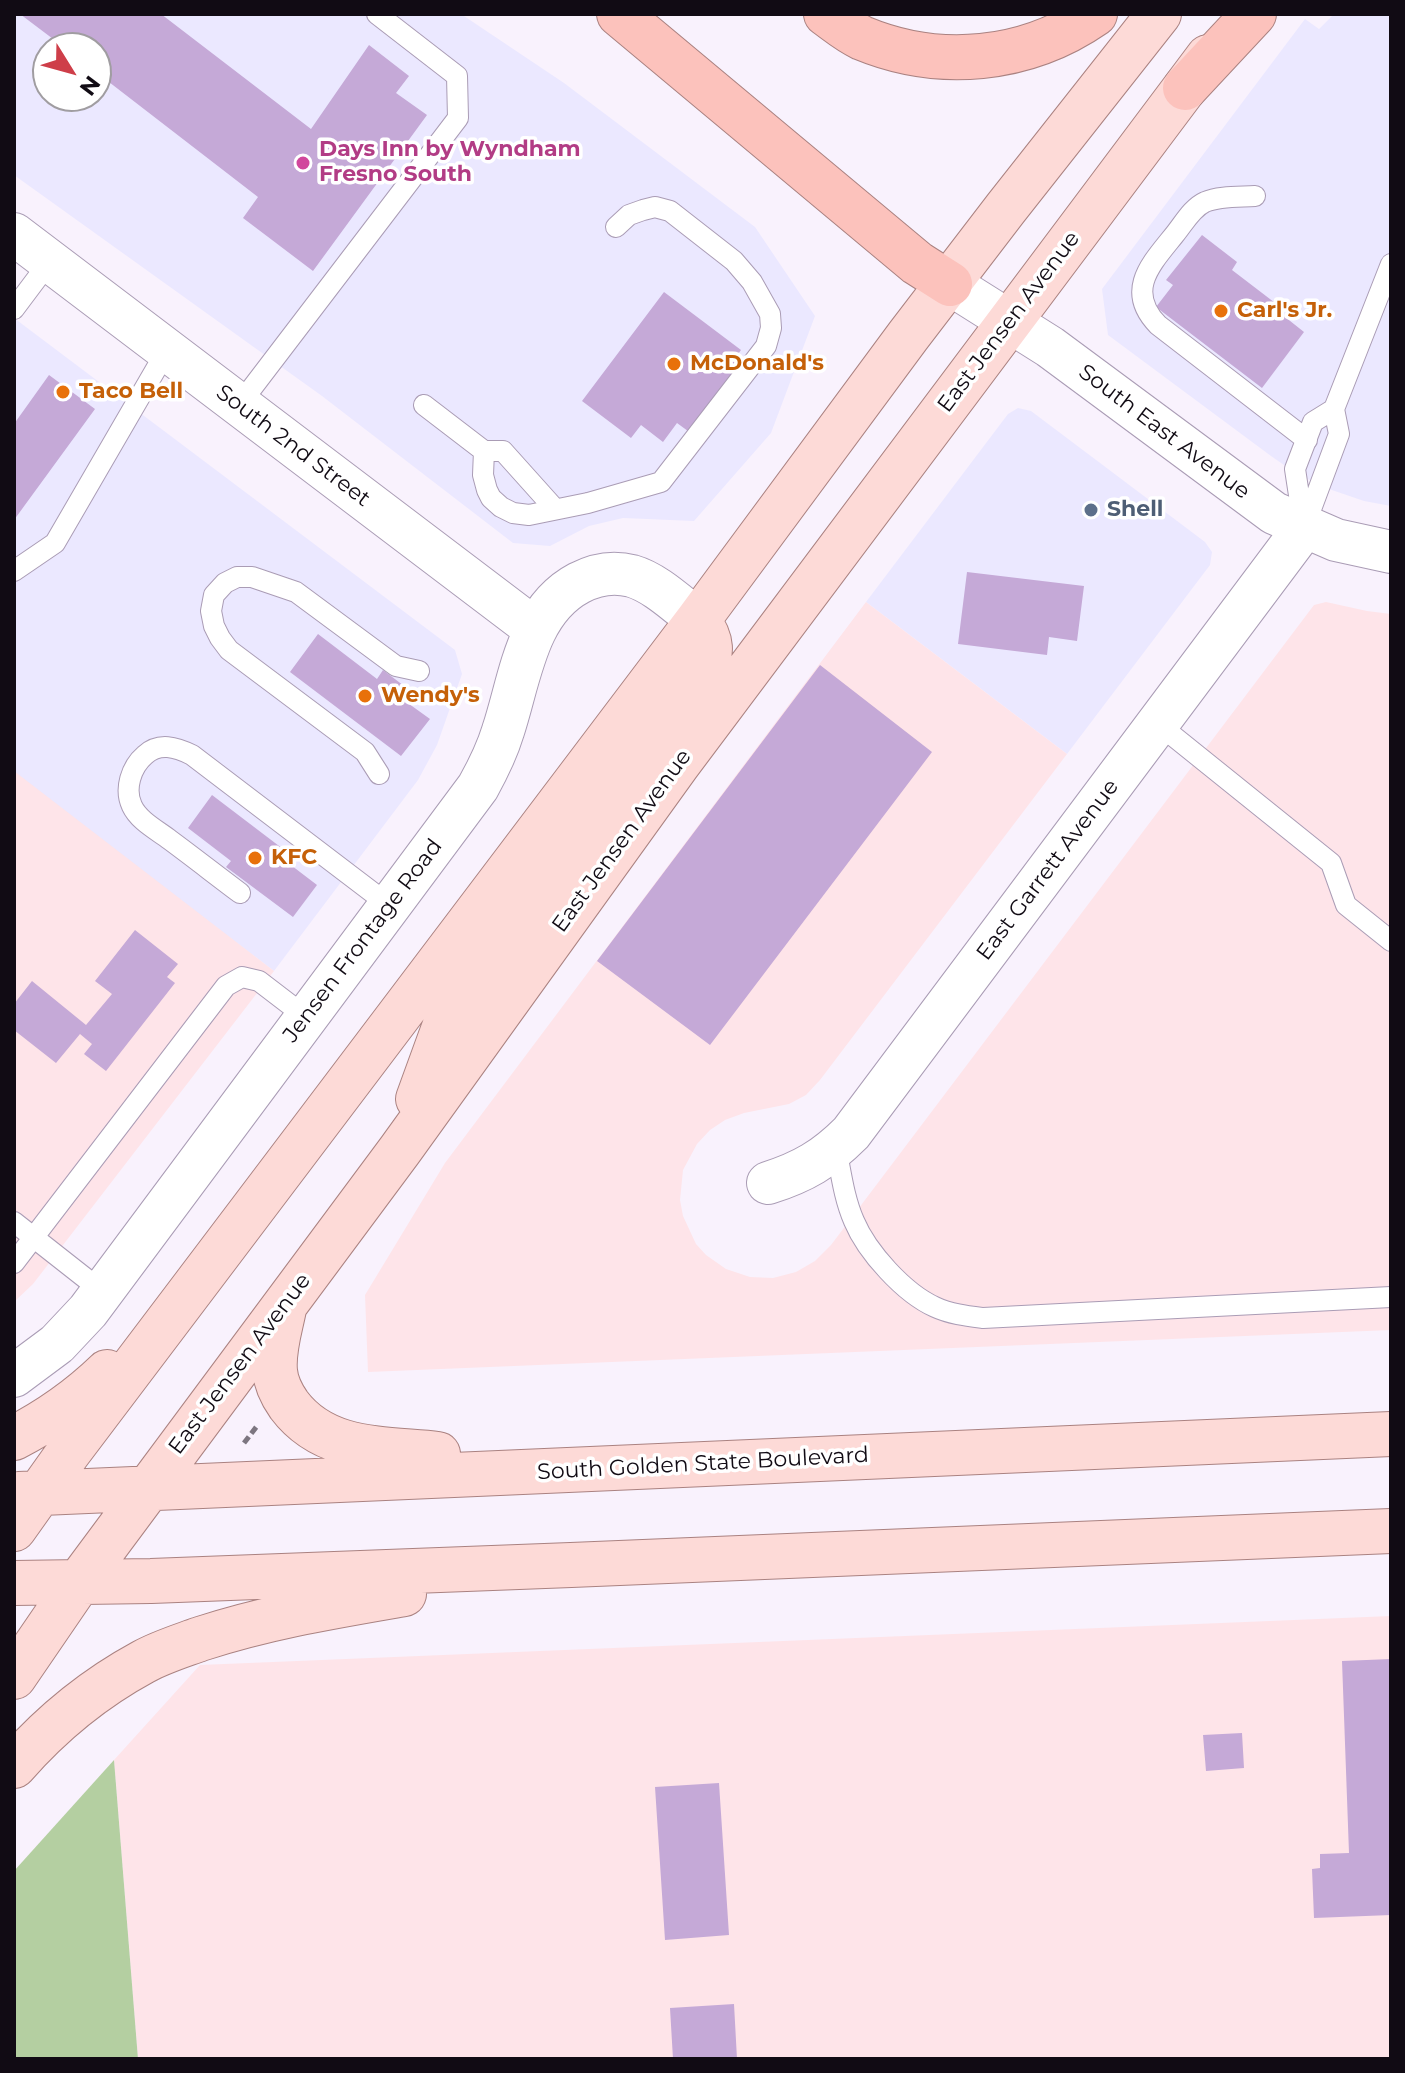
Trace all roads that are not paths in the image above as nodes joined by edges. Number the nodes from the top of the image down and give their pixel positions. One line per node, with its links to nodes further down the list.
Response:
1 (377, 14): 18 (lane)
2 (619, 14): 14 (highway)
3 (826, 14): 4 (highway)
4 (1095, 14)
5 (1159, 14): 14 (main road)
6 (1241, 14): 8 (main road, East Jensen Avenue)
7 (1254, 14): 8 (highway)
8 (1185, 88): 16 (main road, East Jensen Avenue)
9 (1255, 196): 21 (lane)
10 (616, 227): 23 (lane)
11 (14, 234): 12 (street, South 2nd Street)
12 (50, 261): 15 (lane); 17 (street, South 2nd Street)
13 (1391, 264): 20 (lane)
14 (950, 284): 16 (street, South East Avenue); 27 (main road)
15 (14, 309)
16 (1009, 321): 24 (street, South East Avenue); 37 (main road, East Jensen Avenue)
17 (167, 350): 18 (street, South 2nd Street); 26 (lane)
18 (239, 405): 28 (street, South 2nd Street)
19 (424, 405): 22 (lane)
20 (1334, 409): 21 (lane); 24 (lane)
21 (1307, 440): 24 (lane)
22 (484, 451): 23 (lane); 23 (lane)
23 (555, 509)
24 (1304, 528): 25 (street, South East Avenue); 30 (street, East Garrett Avenue)
25 (1391, 552)
26 (14, 571)
27 (698, 620): 28 (street, Jensen Frontage Road); 37 (main road); 41 (main road)
28 (535, 629): 33 (street, Jensen Frontage Road)
29 (419, 671): 31 (lane)
30 (1157, 723): 34 (lane); 36 (street, East Garrett Avenue)
31 (379, 774)
32 (240, 893): 33 (lane)
33 (389, 905): 35 (street, Jensen Frontage Road)
34 (1391, 941)
35 (306, 1017): 40 (lane); 43 (street, Jensen Frontage Road)
36 (836, 1148): 38 (street, East Garrett Avenue); 44 (lane)
37 (400, 1150): 45 (main road, East Jensen Avenue)
38 (768, 1183)
39 (14, 1222): 40 (lane)
40 (34, 1238): 42 (lane); 43 (lane)
41 (219, 1254): 48 (main road); 51 (main road)
42 (14, 1263)
43 (103, 1292): 46 (street, Jensen Frontage Road)
44 (1391, 1297)
45 (285, 1305): 49 (main road); 50 (main road, East Jensen Avenue)
46 (14, 1376)
47 (1391, 1434): 49 (main road, South Golden State Boulevard)
48 (14, 1438)
49 (584, 1470): 50 (main road, South Golden State Boulevard)
50 (147, 1489): 51 (main road, South Golden State Boulevard); 55 (main road, East Jensen Avenue)
51 (27, 1494): 52 (main road)
52 (14, 1529)
53 (1391, 1531): 54 (main road)
54 (571, 1565): 55 (main road); 58 (main road)
55 (79, 1582): 56 (main road); 57 (main road, East Jensen Avenue)
56 (14, 1583)
57 (14, 1677)
58 (14, 1766)

